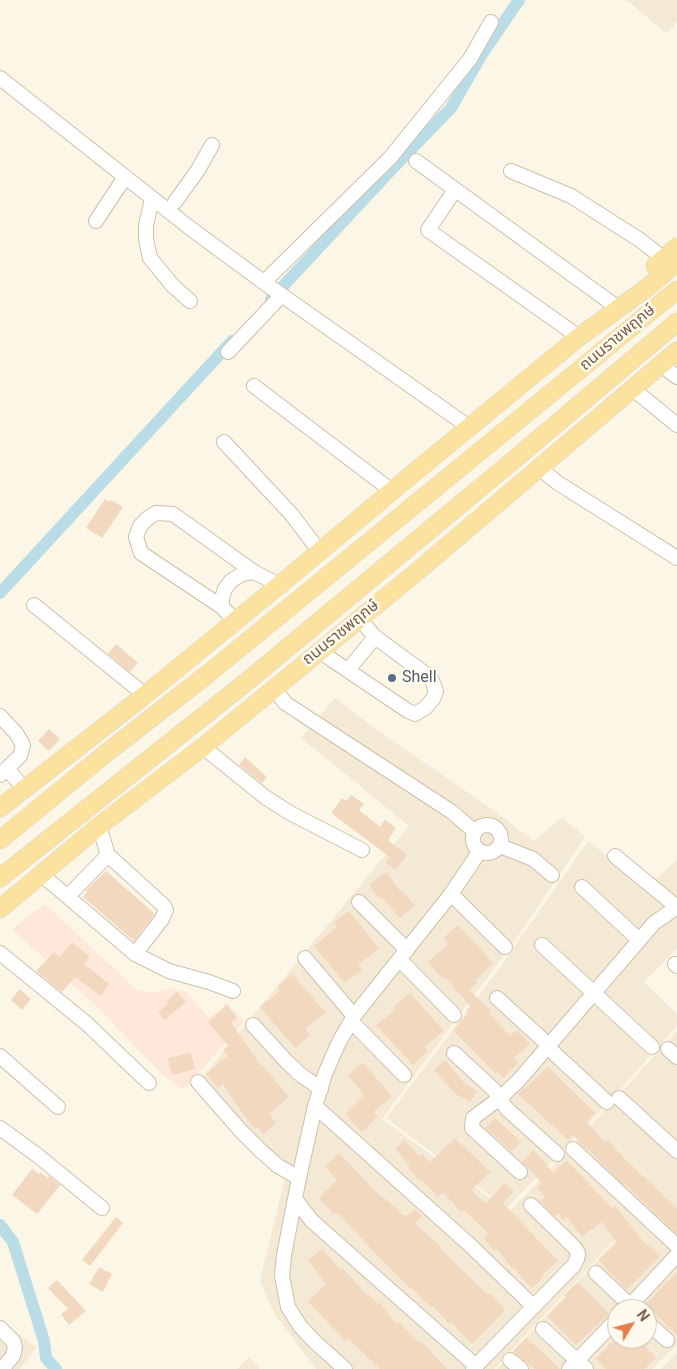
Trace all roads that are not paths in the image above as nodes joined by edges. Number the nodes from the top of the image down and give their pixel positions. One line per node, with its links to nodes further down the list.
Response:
1 (491, 22): 13 (street)
2 (0, 78): 6 (street)
3 (212, 145): 9 (street)
4 (416, 162): 7 (street)
5 (511, 171): 12 (street)
6 (125, 177): 8 (street); 10 (street)
7 (455, 190): 17 (street); 19 (street)
8 (152, 199): 13 (street); 16 (street)
9 (175, 202)
10 (96, 221)
11 (677, 247): 12 (main road)
12 (670, 260): 17 (main road); 19 (main road, ถนนราชพฤกษ์)
13 (265, 283): 15 (street)
14 (677, 290): 43 (main road, ถนนราชพฤกษ์)
15 (282, 295): 21 (street); 27 (street)
16 (190, 301)
17 (614, 305): 19 (main road)
18 (677, 322): 40 (main road, ถนนราชพฤกษ์)
19 (585, 332): 27 (main road, ถนนราชพฤกษ์)
20 (677, 351): 22 (main road, ถนนราชพฤกษ์)
21 (228, 352)
22 (661, 365): 23 (street); 25 (main road, ถนนราชพฤกษ์)
23 (677, 377)
24 (254, 386): 30 (street)
25 (633, 388): 26 (street); 29 (main road, ถนนราชพฤกษ์)
26 (677, 424)
27 (469, 427): 30 (main road, ถนนราชพฤกษ์)
28 (224, 442): 31 (street)
29 (538, 467): 32 (street); 37 (main road, ถนนราชพฤกษ์)
30 (392, 491): 31 (main road, ถนนราชพฤกษ์)
31 (320, 552): 34 (main road, ถนนราชพฤกษ์)
32 (677, 558)
33 (254, 572): 34 (street); 36 (street); 36 (street)
34 (284, 582): 38 (main road, ถนนราชพฤกษ์); 43 (main road)
35 (34, 605): 45 (street)
36 (222, 607): 38 (street)
37 (362, 616): 39 (street); 41 (main road, ถนนราชพฤกษ์)
38 (235, 621): 45 (main road, ถนนราชพฤกษ์)
39 (374, 637): 42 (street); 42 (street)
40 (297, 638): 47 (main road); 62 (main road, ถนนราชพฤกษ์)
41 (319, 651): 42 (street); 44 (main road, ถนนราชพฤกษ์)
42 (348, 670)
43 (209, 673): 54 (main road, ถนนราชพฤกษ์)
44 (274, 688): 47 (main road, ถนนราชพฤกษ์); 53 (street)
45 (145, 695): 50 (main road, ถนนราชพฤกษ์)
46 (0, 716): 49 (street)
47 (224, 729): 48 (main road, ถนนราชพฤกษ์)
48 (202, 748): 52 (main road, ถนนราชพฤกษ์); 56 (street)
49 (3, 772): 50 (street)
50 (24, 788): 51 (main road, ถนนราชพฤกษ์)
51 (0, 808)
52 (99, 826): 58 (street); 60 (main road, ถนนราชพฤกษ์)
53 (475, 832): 55 (street); 57 (street)
54 (0, 840)
55 (500, 846): 57 (street); 61 (street)
56 (362, 850)
57 (480, 852): 64 (street)
58 (108, 855): 65 (street); 72 (street)
59 (615, 856): 68 (street)
60 (42, 875): 65 (street); 67 (main road, ถนนราชพฤกษ์)
61 (552, 875)
62 (0, 878)
63 (582, 887): 68 (street)
64 (451, 894): 70 (street); 73 (street)
65 (68, 896): 72 (street)
66 (359, 902): 73 (street)
67 (0, 909)
68 (639, 940): 76 (street)
69 (542, 945): 76 (street)
70 (504, 947)
71 (0, 953): 87 (street)
72 (135, 954): 75 (street)
73 (403, 955): 78 (street); 79 (street)
74 (304, 958): 79 (street)
75 (233, 991)
76 (594, 993): 81 (street); 82 (street)
77 (496, 998): 81 (street)
78 (454, 1015)
79 (353, 1019): 85 (street); 88 (street)
80 (254, 1025): 88 (street)
81 (548, 1046): 89 (street); 94 (street)
82 (652, 1047)
83 (454, 1053): 89 (street)
84 (0, 1056): 91 (street)
85 (404, 1075)
86 (198, 1082): 97 (street)
87 (149, 1083)
88 (321, 1089): 90 (street)
89 (500, 1098): 95 (street); 96 (street)
90 (316, 1106): 97 (street); 106 (street)
91 (58, 1107)
92 (0, 1128): 100 (street)
93 (573, 1149): 101 (street)
94 (677, 1151)
95 (556, 1154)
96 (520, 1172)
97 (299, 1178): 98 (street)
98 (295, 1199): 113 (street); 115 (street)
99 (531, 1204): 106 (street)
100 (102, 1208)
101 (677, 1246)
102 (677, 1256): 105 (street)
103 (596, 1273): 104 (street)
104 (621, 1299)
105 (638, 1299)
106 (534, 1307): 113 (street)
107 (0, 1328): 114 (street)
108 (543, 1329): 112 (street)
109 (607, 1331): 112 (street)
110 (657, 1331): 111 (street)
111 (667, 1340)
112 (578, 1366)
113 (475, 1368)
114 (2, 1369)
115 (345, 1369)

